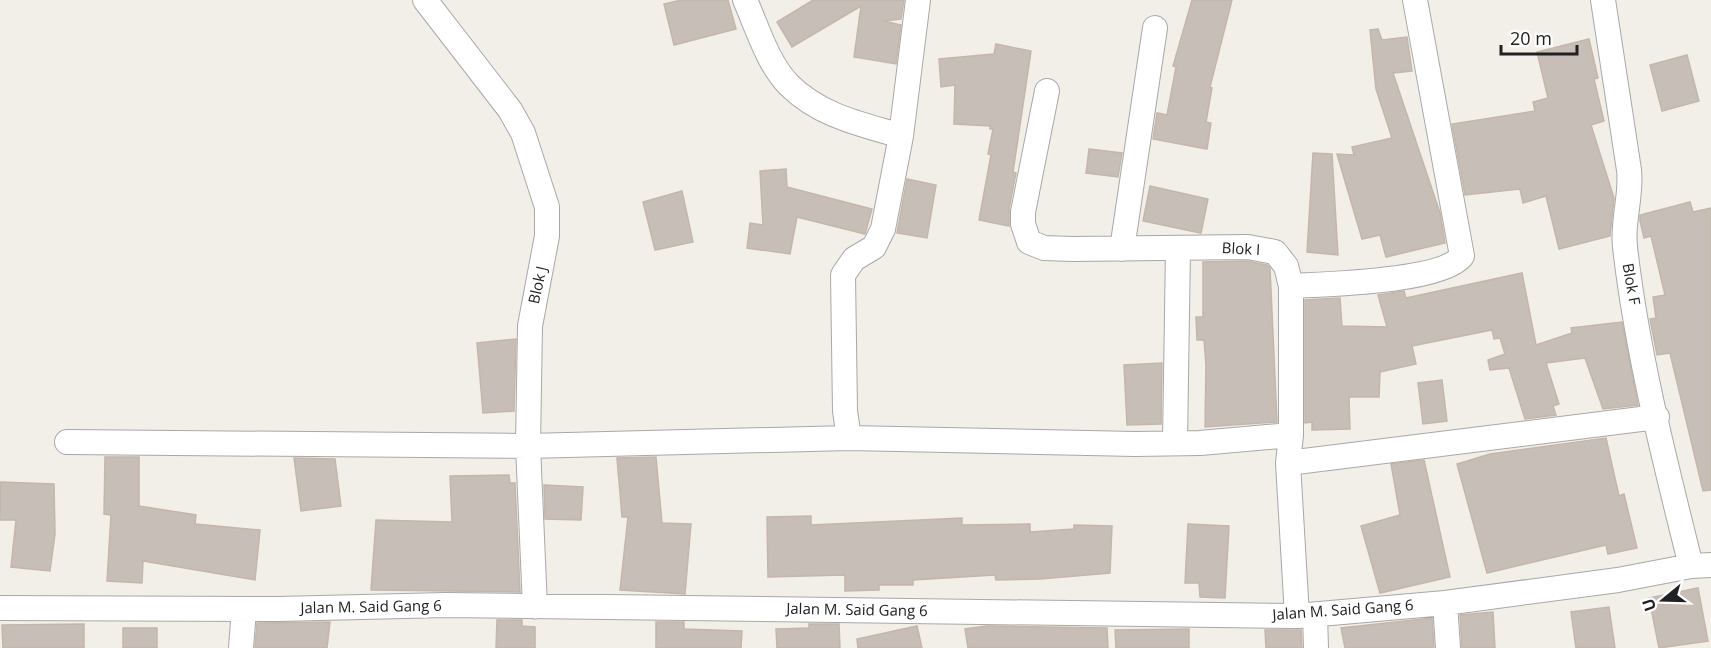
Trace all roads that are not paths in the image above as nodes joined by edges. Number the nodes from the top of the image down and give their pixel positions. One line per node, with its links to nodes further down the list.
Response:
1 (425, 0): 17 (street, Blok J)
2 (745, 0): 8 (street)
3 (918, 0): 8 (street)
4 (1414, 0): 11 (street)
5 (1603, 0): 12 (street, Blok F)
6 (1155, 28): 9 (street)
7 (1047, 91): 9 (street, Blok I)
8 (901, 136): 14 (street)
9 (1122, 249): 10 (street, Blok I)
10 (1178, 249): 11 (street, Blok I); 16 (street)
11 (1291, 286): 13 (street, Blok I)
12 (1657, 417): 18 (street); 19 (street, Blok F)
13 (1291, 435): 16 (street); 18 (street, Blok I)
14 (849, 438): 16 (street); 17 (street)
15 (67, 442): 17 (street)
16 (1175, 442)
17 (528, 446): 21 (street, Blok J)
18 (1288, 463): 24 (street, Blok I)
19 (1701, 566): 20 (street, Jalan M. Said Gang 6)
20 (1445, 603): 24 (street, Jalan M. Said Gang 6); 27 (street)
21 (535, 607): 23 (street, Jalan M. Said Gang 6); 24 (street, Jalan M. Said Gang 6)
22 (0, 608): 23 (street, Jalan M. Said Gang 6)
23 (244, 609): 25 (street)
24 (1306, 616): 26 (street, Blok I)
25 (241, 648)
26 (1316, 648)
27 (1448, 648)

